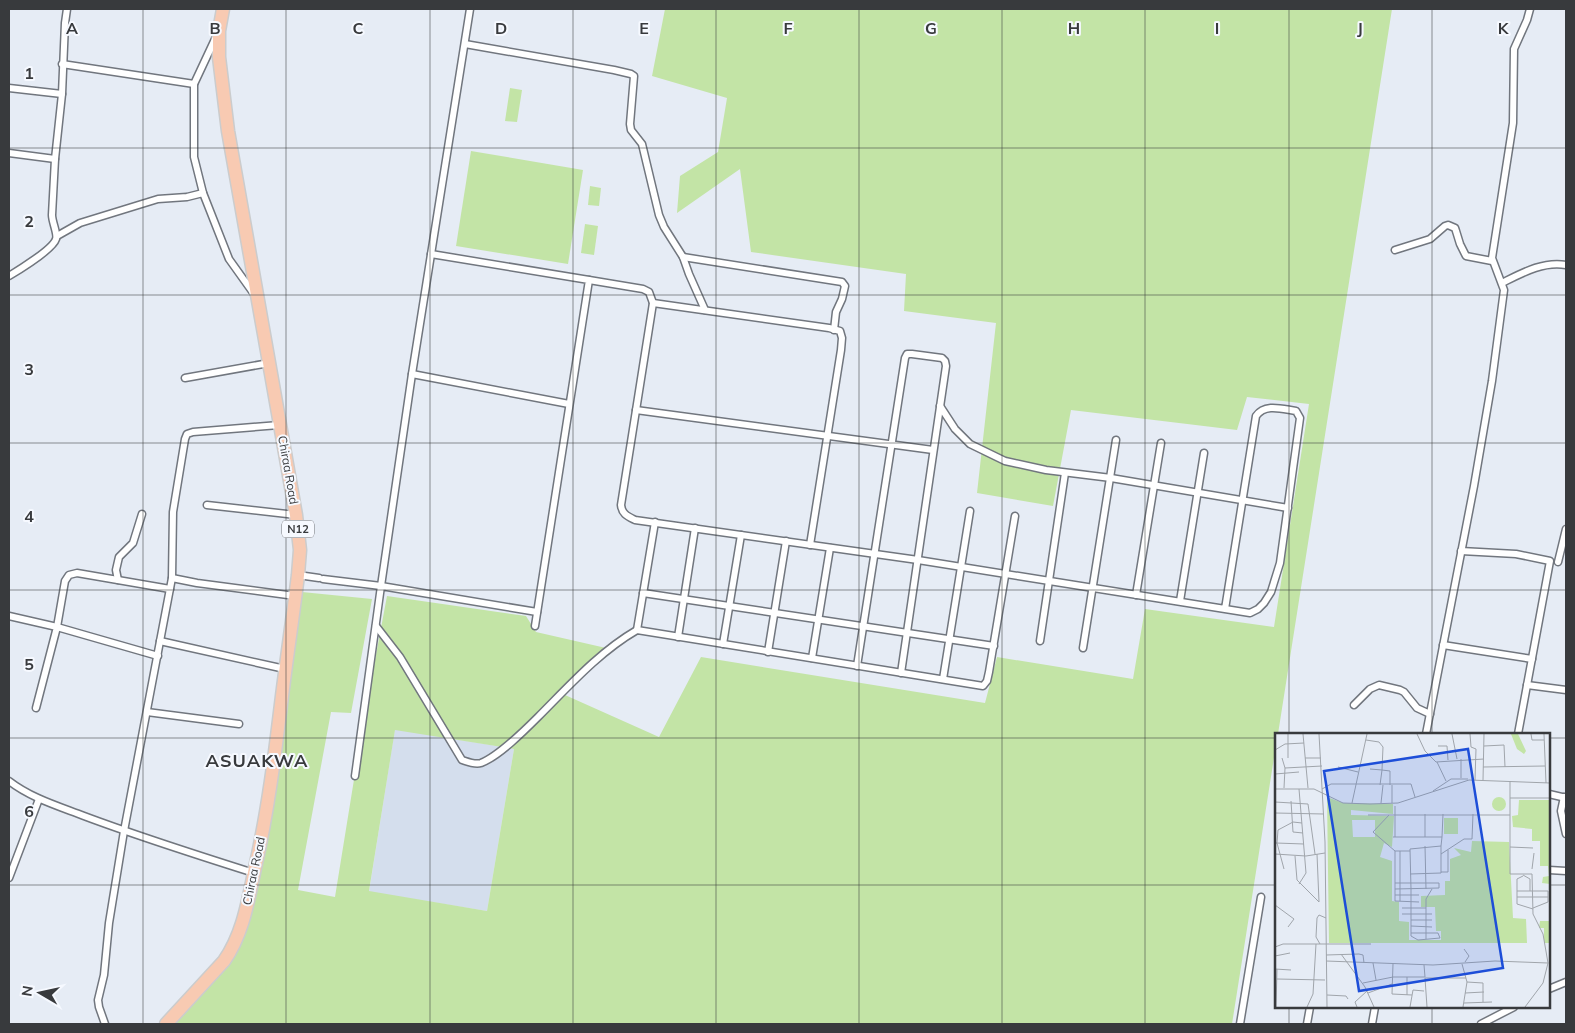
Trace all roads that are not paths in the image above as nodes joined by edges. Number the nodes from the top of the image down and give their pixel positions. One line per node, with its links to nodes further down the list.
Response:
1 (68, 9): 7 (street)
2 (223, 9): 5 (highway, Chiraa Road / N12)
3 (470, 9): 6 (street)
4 (1530, 9): 18 (street)
5 (219, 31): 8 (street); 23 (highway, Chiraa Road / N12)
6 (465, 44): 16 (street); 17 (street)
7 (62, 64): 8 (street); 10 (street)
8 (194, 84): 13 (street)
9 (9, 88): 10 (street)
10 (62, 94): 12 (street)
11 (9, 153): 12 (street)
12 (55, 159): 14 (street)
13 (203, 193): 14 (street); 23 (street)
14 (57, 236): 20 (street)
15 (1395, 250): 18 (street)
16 (431, 254): 21 (street); 28 (street)
17 (683, 257): 25 (street); 26 (street)
18 (1492, 261): 22 (street)
19 (1566, 265): 22 (street)
20 (9, 276)
21 (589, 280): 24 (street); 30 (street)
22 (1502, 283): 58 (street)
23 (257, 299): 27 (highway, Chiraa Road / N12)
24 (653, 303): 25 (street); 32 (street)
25 (705, 310): 26 (street)
26 (834, 330): 34 (street)
27 (269, 363): 29 (street); 33 (highway, Chiraa Road / N12)
28 (412, 374): 30 (street); 70 (street)
29 (185, 378)
30 (569, 404): 80 (street)
31 (940, 406): 36 (street); 38 (street); 40 (street)
32 (636, 410): 34 (street); 51 (street)
33 (279, 425): 49 (highway, Chiraa Road / N12); 67 (street)
34 (827, 435): 36 (street); 56 (street)
35 (1116, 440): 41 (street)
36 (891, 443): 38 (street); 59 (street)
37 (1161, 443): 42 (street)
38 (934, 450): 60 (street)
39 (1204, 452): 43 (street)
40 (1066, 473): 41 (street); 69 (street)
41 (1110, 478): 42 (street); 71 (street)
42 (1155, 485): 43 (street); 74 (street)
43 (1198, 493): 44 (street); 77 (street)
44 (1243, 500): 46 (street); 46 (street); 79 (street)
45 (207, 505): 49 (street)
46 (1288, 508): 79 (street)
47 (970, 511): 64 (street)
48 (142, 514): 68 (street)
49 (296, 515): 66 (highway, Chiraa Road / N12)
50 (1016, 516): 65 (street)
51 (655, 522): 52 (street); 73 (street)
52 (694, 528): 54 (street); 76 (street)
53 (1566, 529): 62 (street)
54 (741, 535): 55 (street); 78 (street)
55 (786, 541): 56 (street); 81 (street)
56 (810, 545): 57 (street)
57 (830, 548): 59 (street); 83 (street)
58 (1462, 551): 61 (street); 95 (street)
59 (873, 554): 60 (street); 86 (street)
60 (918, 560): 64 (street); 89 (street)
61 (1550, 560): 62 (street); 101 (street)
62 (1558, 562): 63 (street)
63 (1566, 564)
64 (961, 567): 65 (street); 91 (street)
65 (1005, 574): 69 (street); 96 (street)
66 (298, 576): 70 (street); 75 (highway, Chiraa Road / N12)
67 (172, 578): 72 (street); 75 (street)
68 (118, 580): 72 (street); 87 (street)
69 (1050, 581): 71 (street); 93 (street)
70 (381, 586): 80 (street); 84 (street)
71 (1094, 588): 74 (street); 97 (street)
72 (170, 589): 92 (street)
73 (643, 593): 76 (street); 88 (street)
74 (1136, 595): 77 (street)
75 (295, 596): 103 (highway, Chiraa Road / N12)
76 (684, 599): 78 (street); 90 (street)
77 (1180, 601): 79 (street)
78 (730, 606): 81 (street); 94 (street)
79 (1225, 609)
80 (537, 612): 85 (street)
81 (774, 613): 83 (street); 98 (street)
82 (9, 616): 87 (street)
83 (818, 620): 86 (street); 100 (street)
84 (376, 626): 88 (street); 115 (street)
85 (535, 626)
86 (862, 626): 89 (street); 102 (street)
87 (57, 627): 99 (street); 109 (street)
88 (637, 630): 90 (street)
89 (907, 633): 91 (street); 104 (street)
90 (678, 637): 94 (street)
91 (949, 640): 96 (street); 105 (street)
92 (160, 641): 99 (street); 103 (street)
93 (1040, 641)
94 (724, 644): 98 (street)
95 (1443, 645): 101 (street); 111 (street)
96 (994, 646): 105 (street)
97 (1083, 648)
98 (768, 652): 100 (street)
99 (158, 656): 110 (street)
100 (812, 658): 102 (street)
101 (1532, 660): 106 (street)
102 (856, 666): 104 (street)
103 (286, 669): 124 (highway, Chiraa Road / N12)
104 (901, 673): 105 (street)
105 (943, 679)
106 (1527, 685): 107 (street); 114 (street)
107 (1566, 690)
108 (1354, 705): 111 (street)
109 (36, 708)
110 (147, 712): 112 (street); 120 (street)
111 (1430, 714): 113 (street)
112 (239, 724)
113 (1426, 733)
114 (1518, 733)
115 (355, 776)
116 (9, 781): 119 (street)
117 (1550, 794): 118 (street)
118 (1565, 797): 121 (street)
119 (39, 799): 120 (street); 125 (street)
120 (124, 831): 124 (street); 132 (street)
121 (1566, 834)
122 (1550, 870): 123 (street)
123 (1566, 871)
124 (254, 873): 133 (highway, Chiraa Road / N12)
125 (9, 878)
126 (1261, 897): 134 (street)
127 (1566, 982): 128 (street)
128 (1550, 989)
129 (1310, 1008): 135 (street)
130 (1375, 1008): 136 (street)
131 (1512, 1008): 137 (street)
132 (104, 1024)
133 (166, 1024)
134 (1240, 1024)
135 (1307, 1024)
136 (1372, 1024)
137 (1481, 1024)

